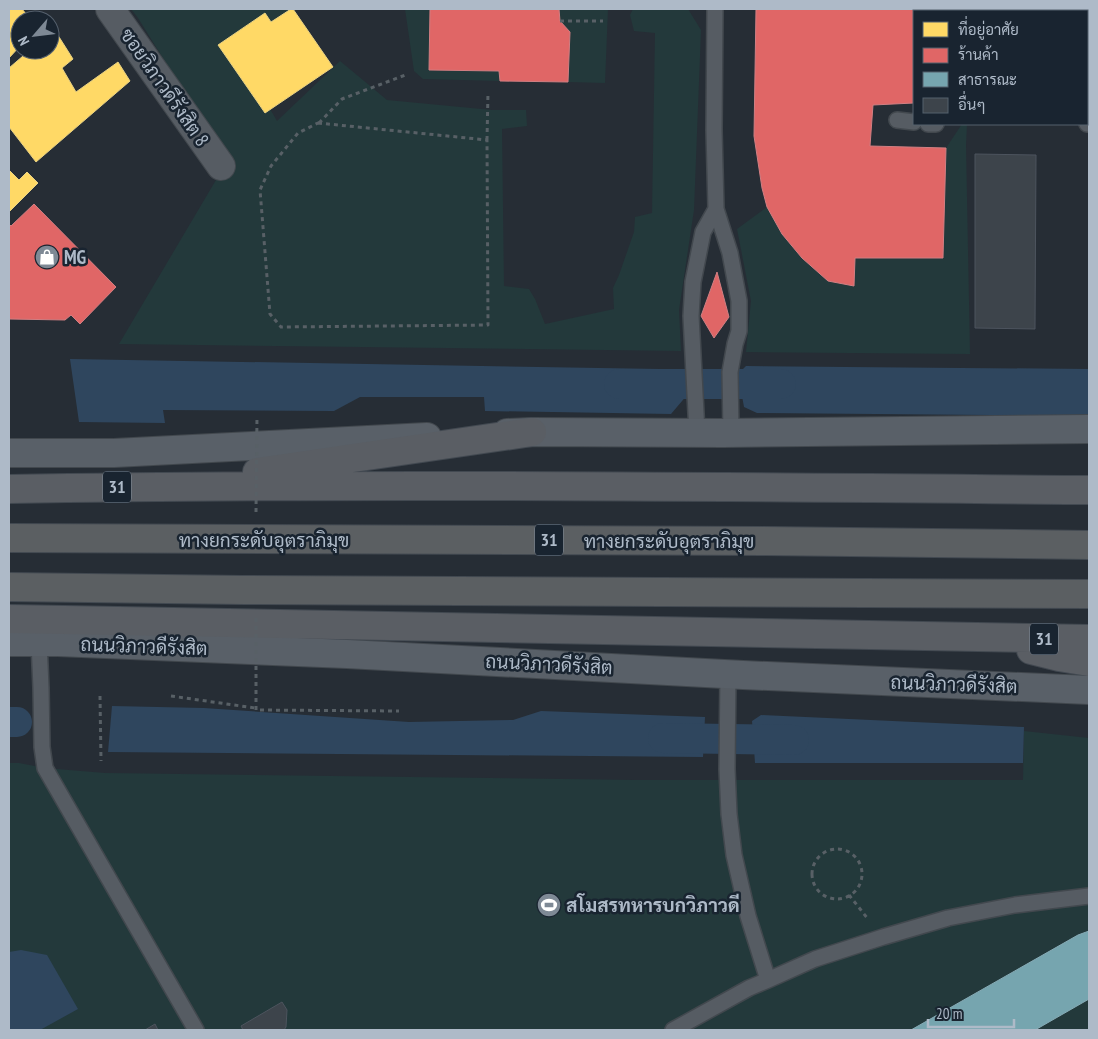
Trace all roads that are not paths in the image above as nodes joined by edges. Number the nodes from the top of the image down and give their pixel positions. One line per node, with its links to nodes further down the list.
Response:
1 (110, 9): 5 (street, ซอยวิภาวดีรังสิต 8)
2 (715, 9): 6 (lane)
3 (897, 120): 4 (lane)
4 (913, 122)
5 (220, 166)
6 (716, 209): 9 (lane); 10 (lane)
7 (1089, 429): 10 (main road, 31)
8 (532, 432): 9 (main road, 31); 11 (main road, 31); 12 (highway)
9 (697, 433): 10 (main road, 31)
10 (732, 433)
11 (9, 453)
12 (162, 486): 13 (highway, 31); 14 (highway, 31)
13 (9, 489)
14 (1089, 490)
15 (9, 538): 16 (highway, ทางยกระดับอุตราภิมุข / 31, bridge)
16 (1089, 545)
17 (9, 587): 18 (highway, bridge)
18 (1089, 594)
19 (9, 619): 20 (highway, ถนนวิภาวดีรังสิต / 31)
20 (999, 638): 21 (highway, ถนนวิภาวดีรังสิต / 31); 24 (highway)
21 (1089, 639)
22 (9, 642): 23 (main road, ถนนวิภาวดีรังสิต)
23 (39, 642): 25 (main road, ถนนวิภาวดีรังสิต); 29 (lane)
24 (1089, 662)
25 (728, 674): 26 (main road, ถนนวิภาวดีรังสิต); 28 (lane)
26 (1089, 690)
27 (1089, 896): 28 (lane)
28 (768, 980): 30 (lane)
29 (196, 1030)
30 (672, 1030)

